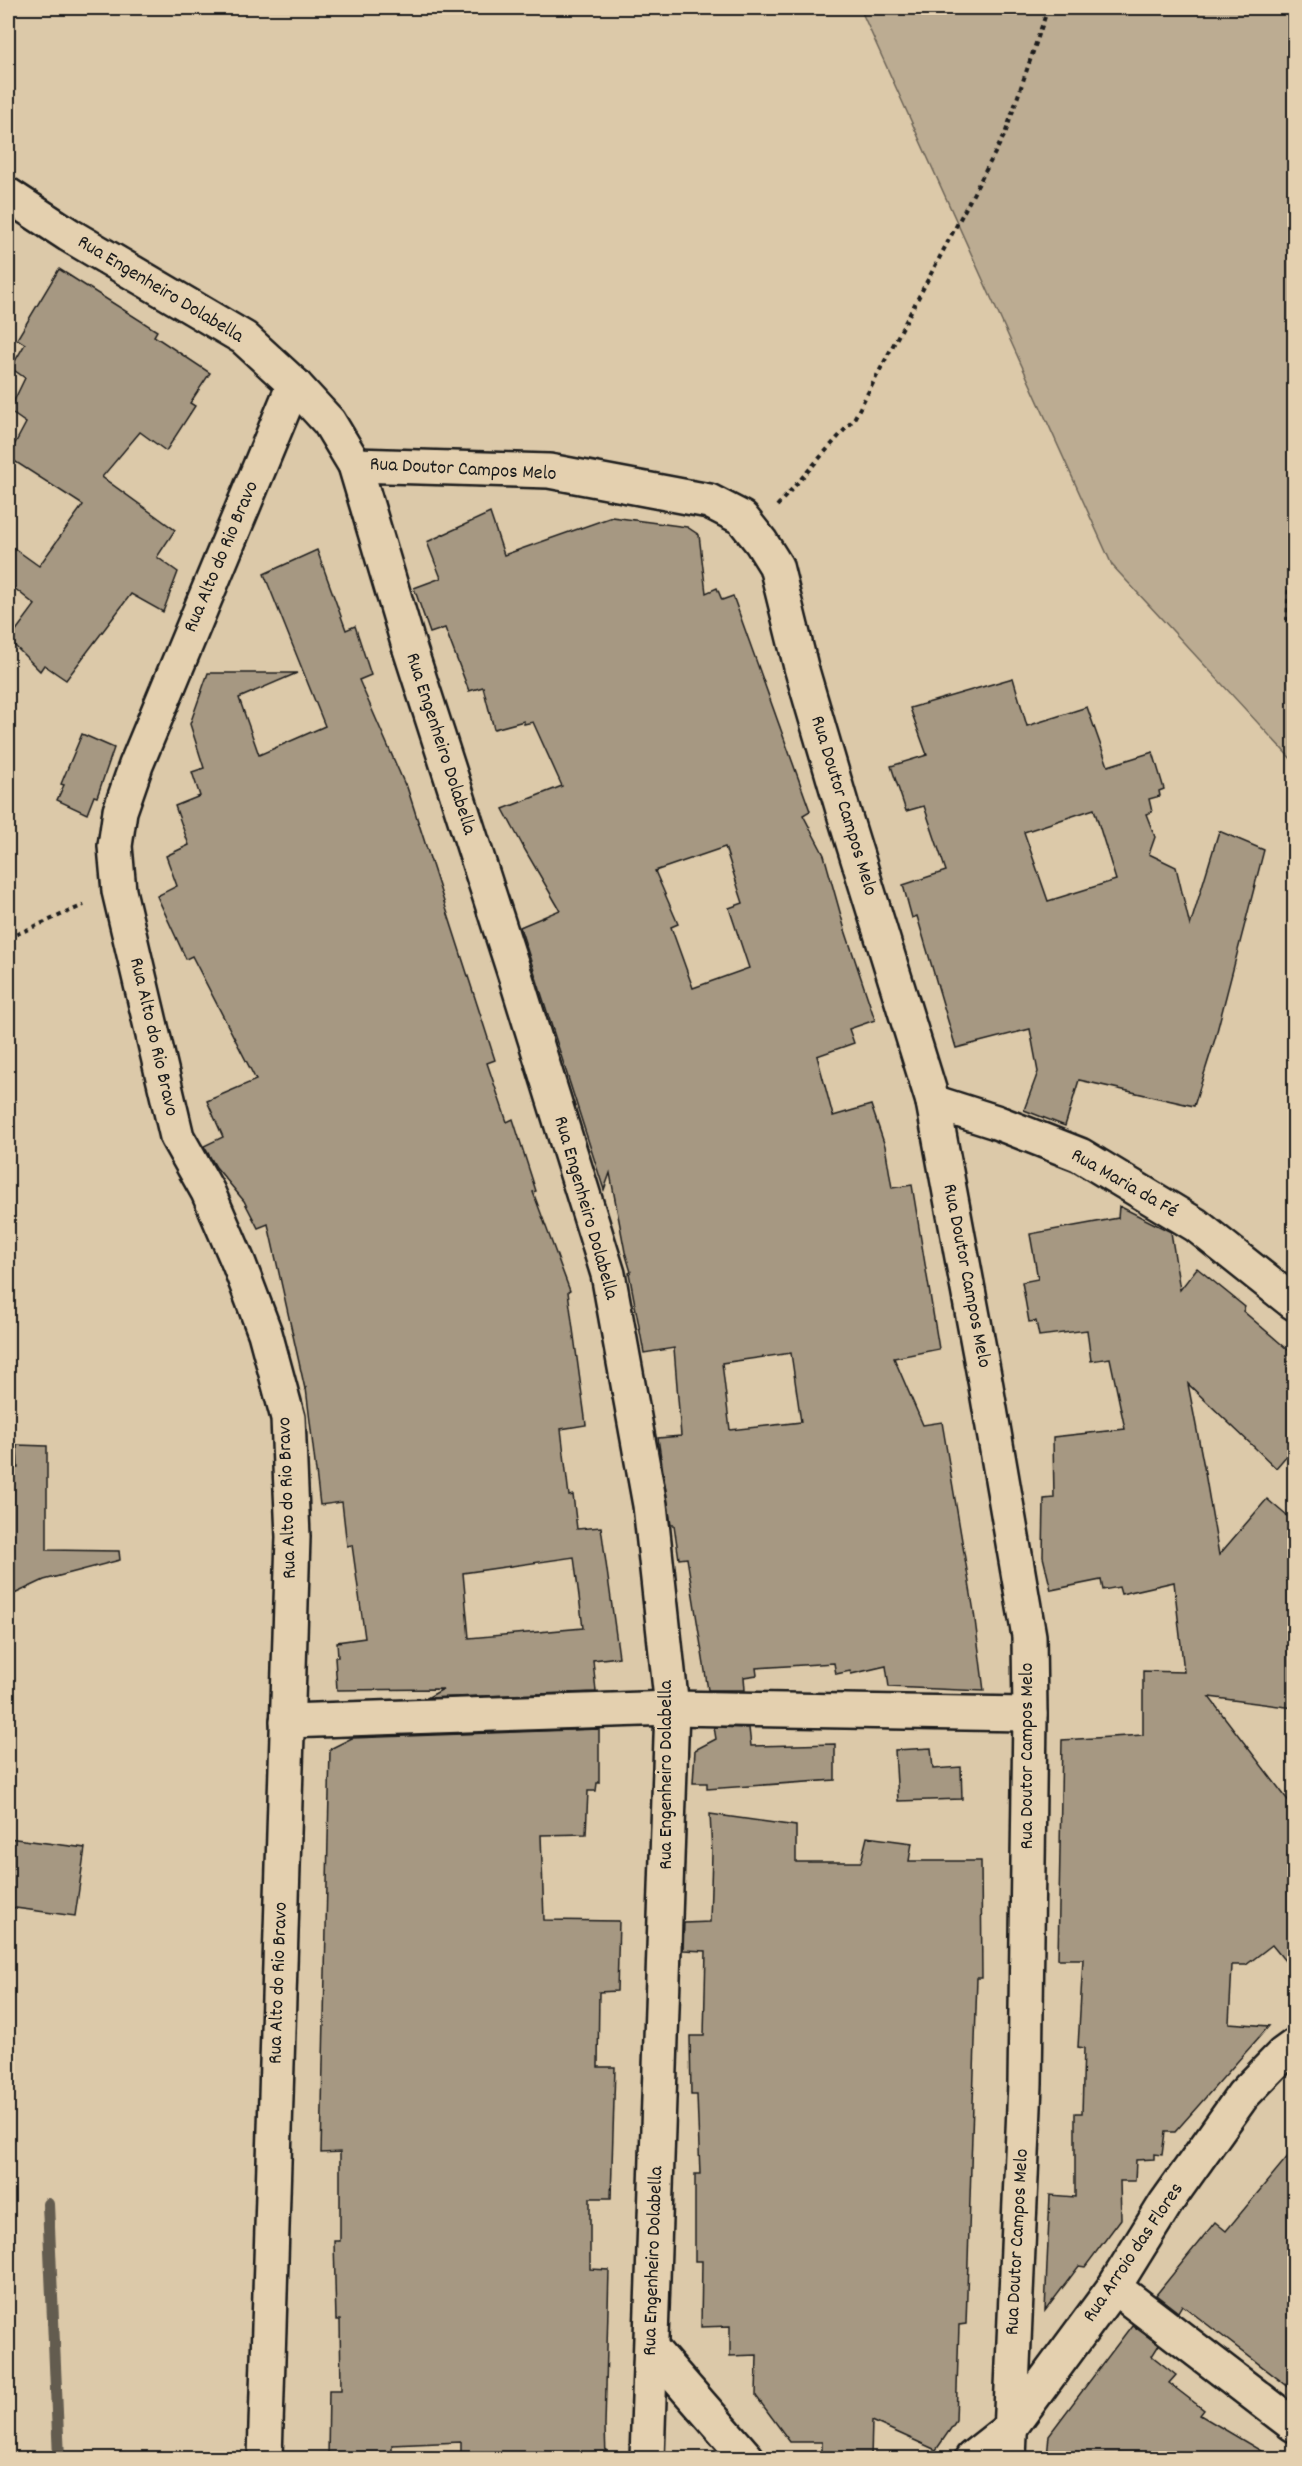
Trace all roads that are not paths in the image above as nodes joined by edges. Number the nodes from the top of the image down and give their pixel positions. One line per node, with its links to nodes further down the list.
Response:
1 (8, 195): 2 (street, Rua Engenheiro Dolabella)
2 (294, 384): 3 (street, Rua Engenheiro Dolabella); 8 (street, Rua Alto do Rio Bravo)
3 (355, 465): 4 (street, Rua Doutor Campos Melo); 6 (street, Rua Engenheiro Dolabella)
4 (933, 1102): 5 (street, Rua Maria da Fé); 7 (street, Rua Doutor Campos Melo)
5 (1294, 1303)
6 (672, 1708): 7 (street); 8 (street); 11 (street, Rua Engenheiro Dolabella)
7 (1030, 1714): 13 (street, Rua Doutor Campos Melo)
8 (287, 1721): 14 (street, Rua Alto do Rio Bravo)
9 (1294, 2046): 10 (street, Rua Arroio das Flores)
10 (1114, 2287): 12 (street); 13 (street, Rua Arroio das Flores)
11 (652, 2349): 15 (street, Rua Engenheiro Dolabella); 16 (street)
12 (1294, 2425)
13 (1009, 2444): 17 (street, Rua Arroio das Flores)
14 (265, 2458)
15 (647, 2458)
16 (747, 2458)
17 (972, 2458)

